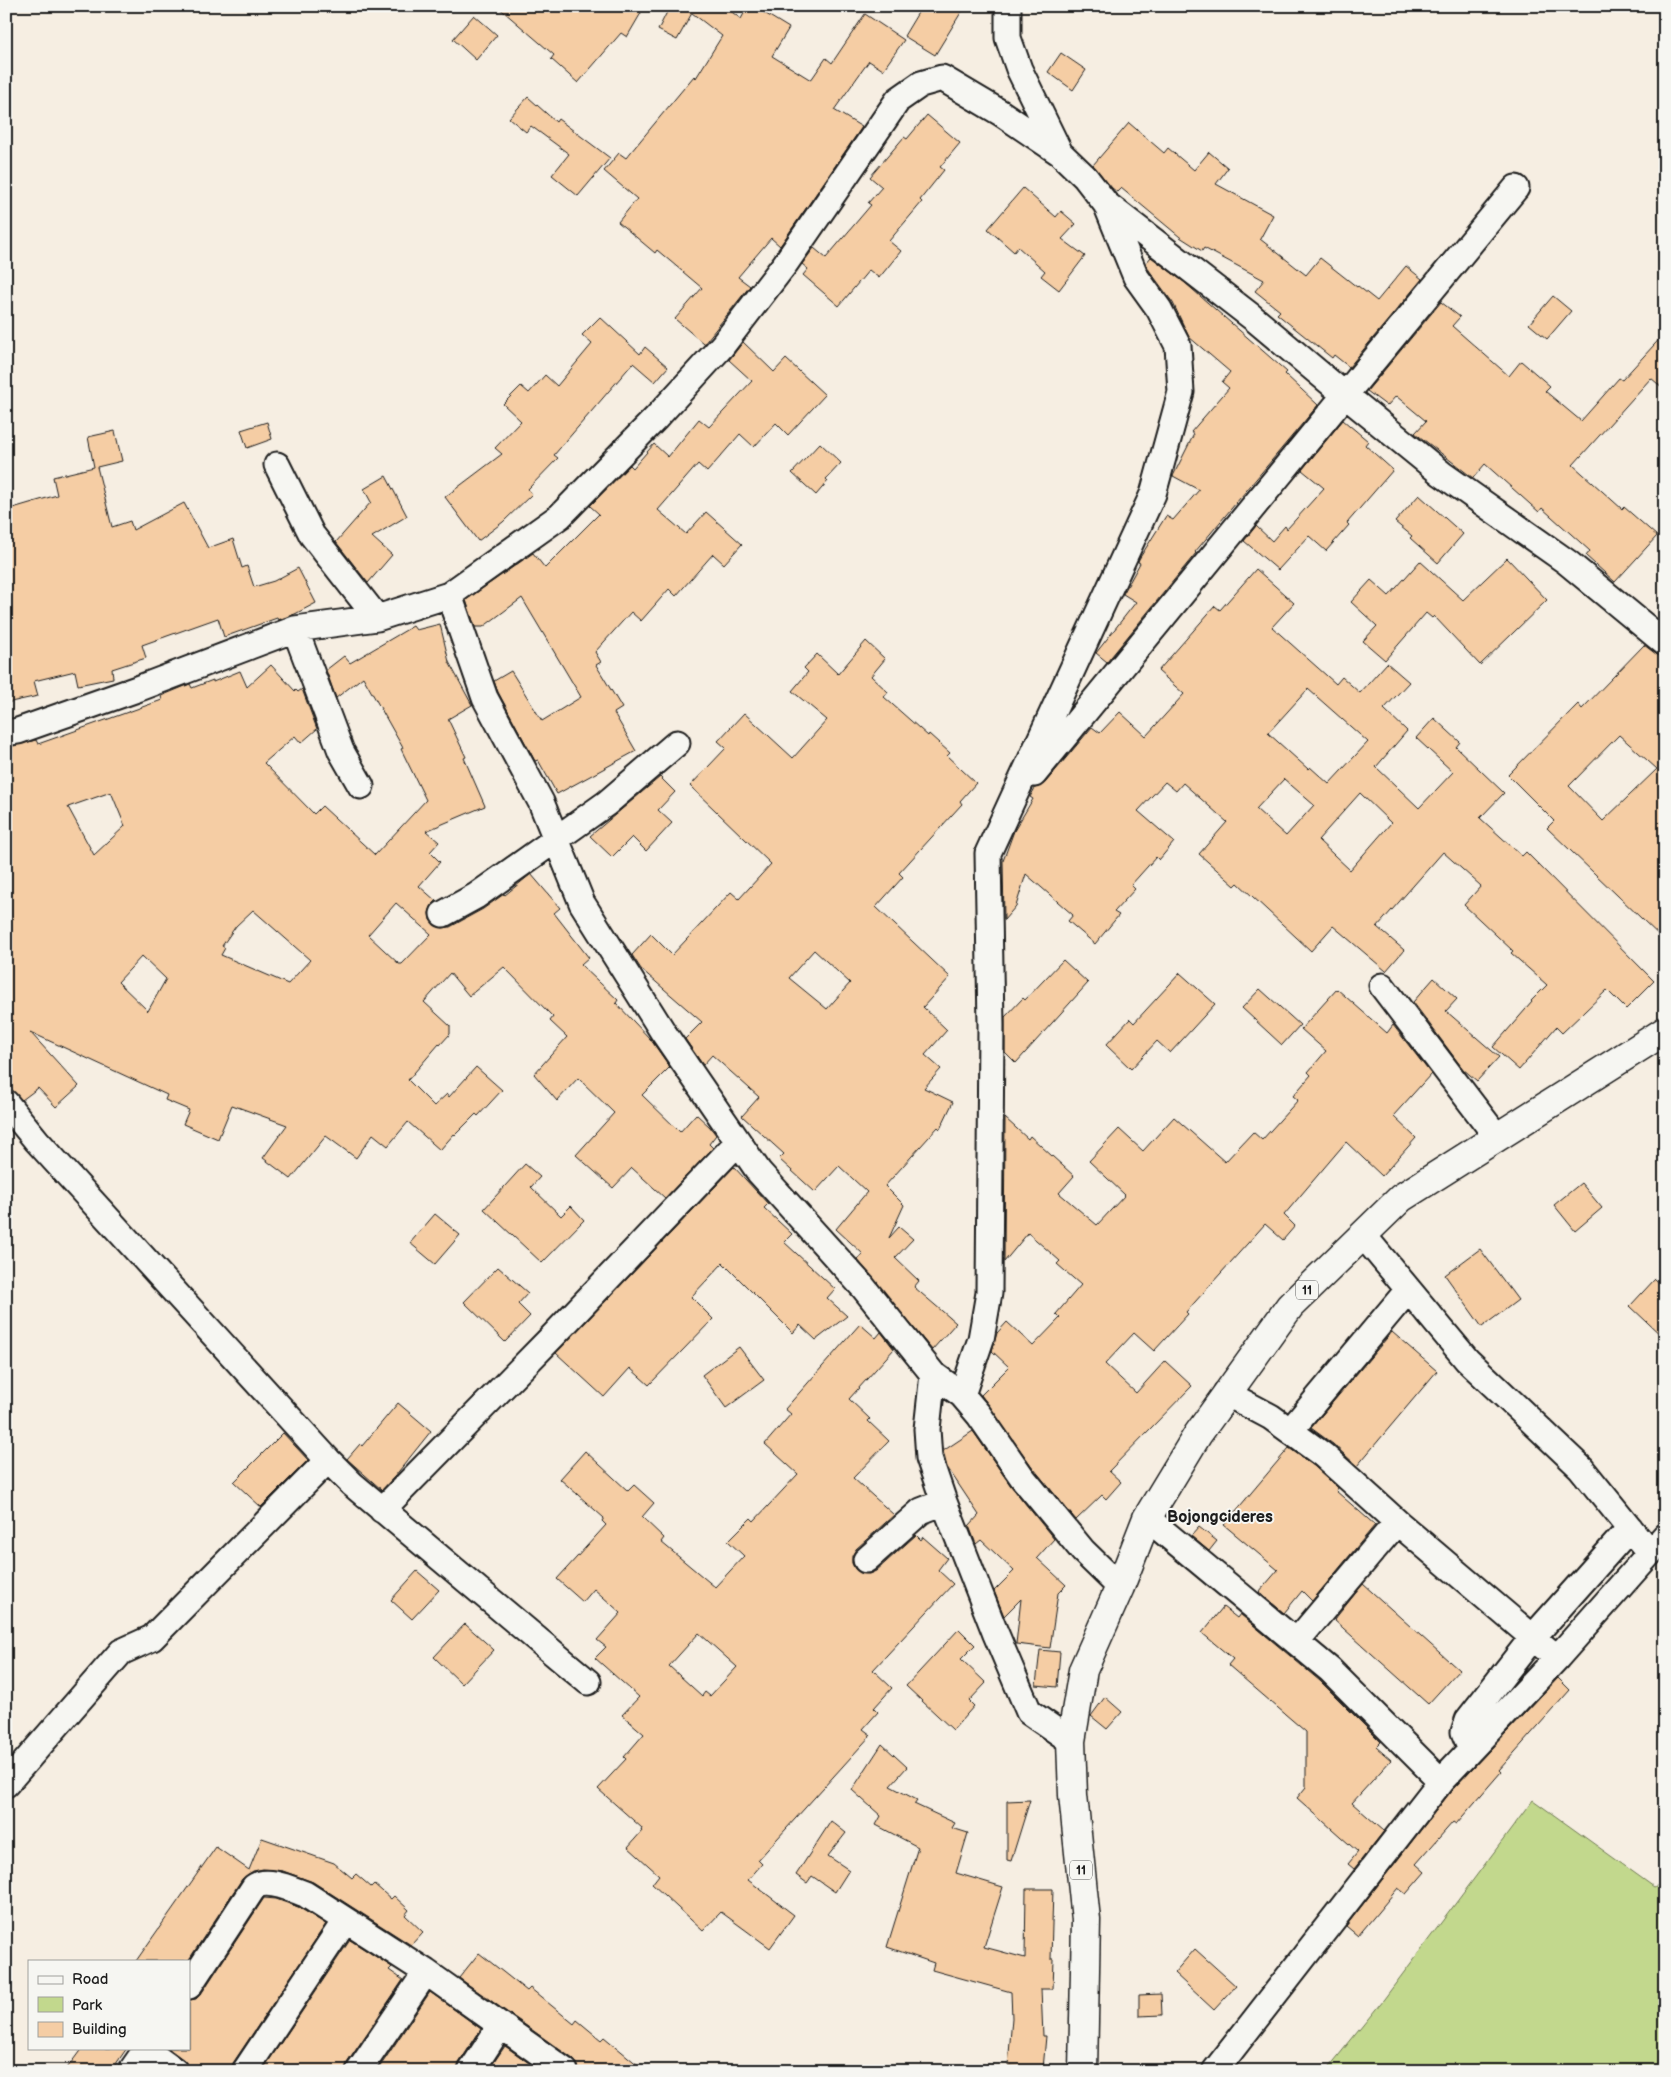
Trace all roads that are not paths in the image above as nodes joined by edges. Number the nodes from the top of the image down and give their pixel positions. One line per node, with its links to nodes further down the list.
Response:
1 (1008, 6): 2 (street)
2 (1060, 153): 4 (street); 7 (street)
3 (1516, 188): 5 (street)
4 (1106, 204): 5 (street); 14 (street)
5 (1345, 395): 10 (street); 14 (street)
6 (277, 465): 8 (street)
7 (450, 595): 8 (street); 15 (street)
8 (377, 618): 9 (street)
9 (294, 629): 11 (street); 13 (street)
10 (1665, 643)
11 (6, 733)
12 (677, 743): 15 (street)
13 (361, 786)
14 (1011, 802): 26 (street)
15 (556, 838): 16 (street); 21 (street)
16 (443, 914)
17 (1382, 986): 20 (street)
18 (1665, 1031): 20 (highway, 11)
19 (6, 1103): 28 (street)
20 (1497, 1137): 22 (highway, 11)
21 (738, 1142): 24 (street); 30 (street)
22 (1363, 1235): 23 (street); 25 (highway, 11)
23 (1408, 1290): 27 (street); 33 (street)
24 (933, 1374): 26 (street); 29 (street)
25 (1226, 1393): 27 (street); 31 (highway, 11)
26 (962, 1394): 36 (street)
27 (1290, 1431): 32 (street)
28 (328, 1460): 30 (street); 44 (street)
29 (944, 1502): 35 (street); 41 (street)
30 (382, 1510): 40 (street)
31 (1147, 1518): 36 (highway, 11); 38 (street)
32 (1397, 1522): 37 (street); 38 (street)
33 (1630, 1528): 34 (street); 37 (street)
34 (1657, 1544): 39 (street)
35 (866, 1560)
36 (1120, 1588): 41 (highway, 11)
37 (1533, 1637): 39 (street); 42 (street)
38 (1296, 1642): 43 (street)
39 (1557, 1658): 42 (street)
40 (588, 1682)
41 (1071, 1741): 57 (highway, 11)
42 (1471, 1749): 43 (street)
43 (1441, 1781): 58 (street)
44 (6, 1784)
45 (345, 1921): 46 (street); 47 (street); 53 (street)
46 (426, 1972): 48 (street); 54 (street)
47 (190, 1985)
48 (501, 2025): 55 (street); 56 (street)
49 (145, 2050): 51 (street)
50 (147, 2050): 52 (street)
51 (131, 2071)
52 (175, 2071)
53 (244, 2071)
54 (359, 2071)
55 (471, 2071)
56 (565, 2071)
57 (1083, 2071)
58 (1215, 2071)

